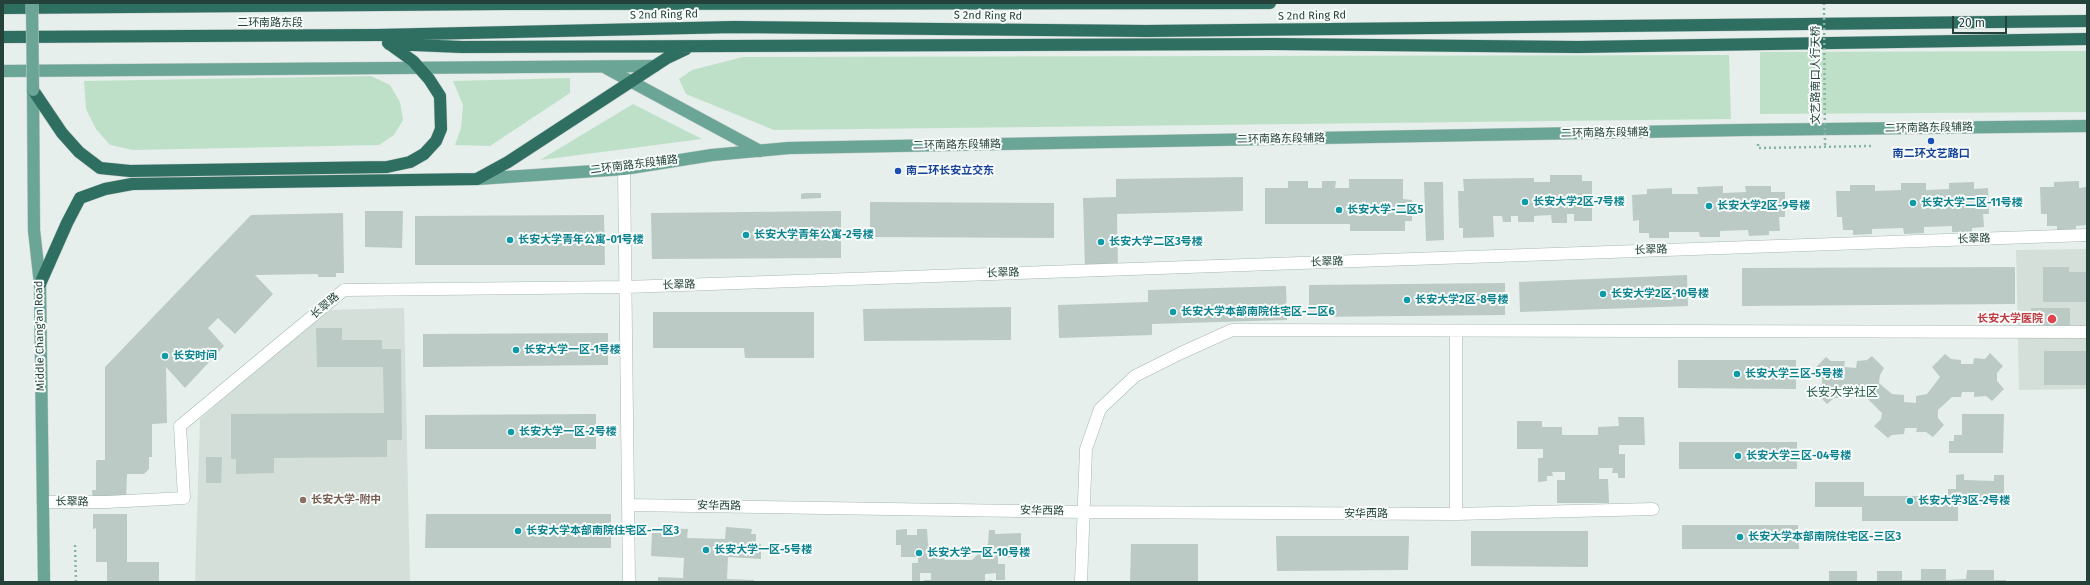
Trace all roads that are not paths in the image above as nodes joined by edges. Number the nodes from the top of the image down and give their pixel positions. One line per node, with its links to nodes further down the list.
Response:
1 (32, 3): 19 (main road, Middle Chang'an Road, bridge)
2 (1270, 3): 4 (highway, S 2nd Ring Rd)
3 (329, 4): 4 (highway, S 2nd Ring Rd); 5 (highway, S 2nd Ring Rd)
4 (798, 4)
5 (3, 8)
6 (2087, 21): 7 (highway, S 2nd Ring Rd)
7 (880, 28): 8 (highway, 二环南路东段); 12 (highway)
8 (377, 35): 9 (highway, 二环南路东段); 11 (highway)
9 (3, 37)
10 (2087, 39): 12 (highway)
11 (389, 44): 13 (highway); 16 (highway)
12 (804, 46): 13 (highway)
13 (691, 47): 14 (highway)
14 (655, 66): 15 (main road); 18 (highway)
15 (604, 67): 16 (main road); 18 (main road)
16 (419, 68): 17 (main road); 19 (highway)
17 (3, 71)
18 (632, 82): 21 (main road); 23 (highway)
19 (33, 90): 25 (main road, Middle Chang'an Road)
20 (2087, 126): 21 (main road, 二环南路东段辅路)
21 (760, 151): 22 (main road, 二环南路东段辅路)
22 (624, 168): 23 (main road, 二环南路东段辅路); 26 (lane)
23 (477, 179): 25 (highway)
24 (2087, 235): 26 (lane, 长翠路)
25 (40, 284): 29 (main road, Middle Chang'an Road)
26 (626, 287): 29 (lane, 长翠路); 30 (lane)
27 (1456, 331): 28 (lane); 32 (lane); 33 (lane)
28 (2087, 332)
29 (43, 502): 34 (main road, Middle Chang'an Road)
30 (629, 505): 32 (lane, 安华西路); 35 (lane)
31 (1654, 509): 33 (lane, 安华西路)
32 (1084, 512): 33 (lane, 安华西路); 36 (lane)
33 (1456, 514)
34 (44, 582)
35 (629, 582)
36 (1081, 582)

